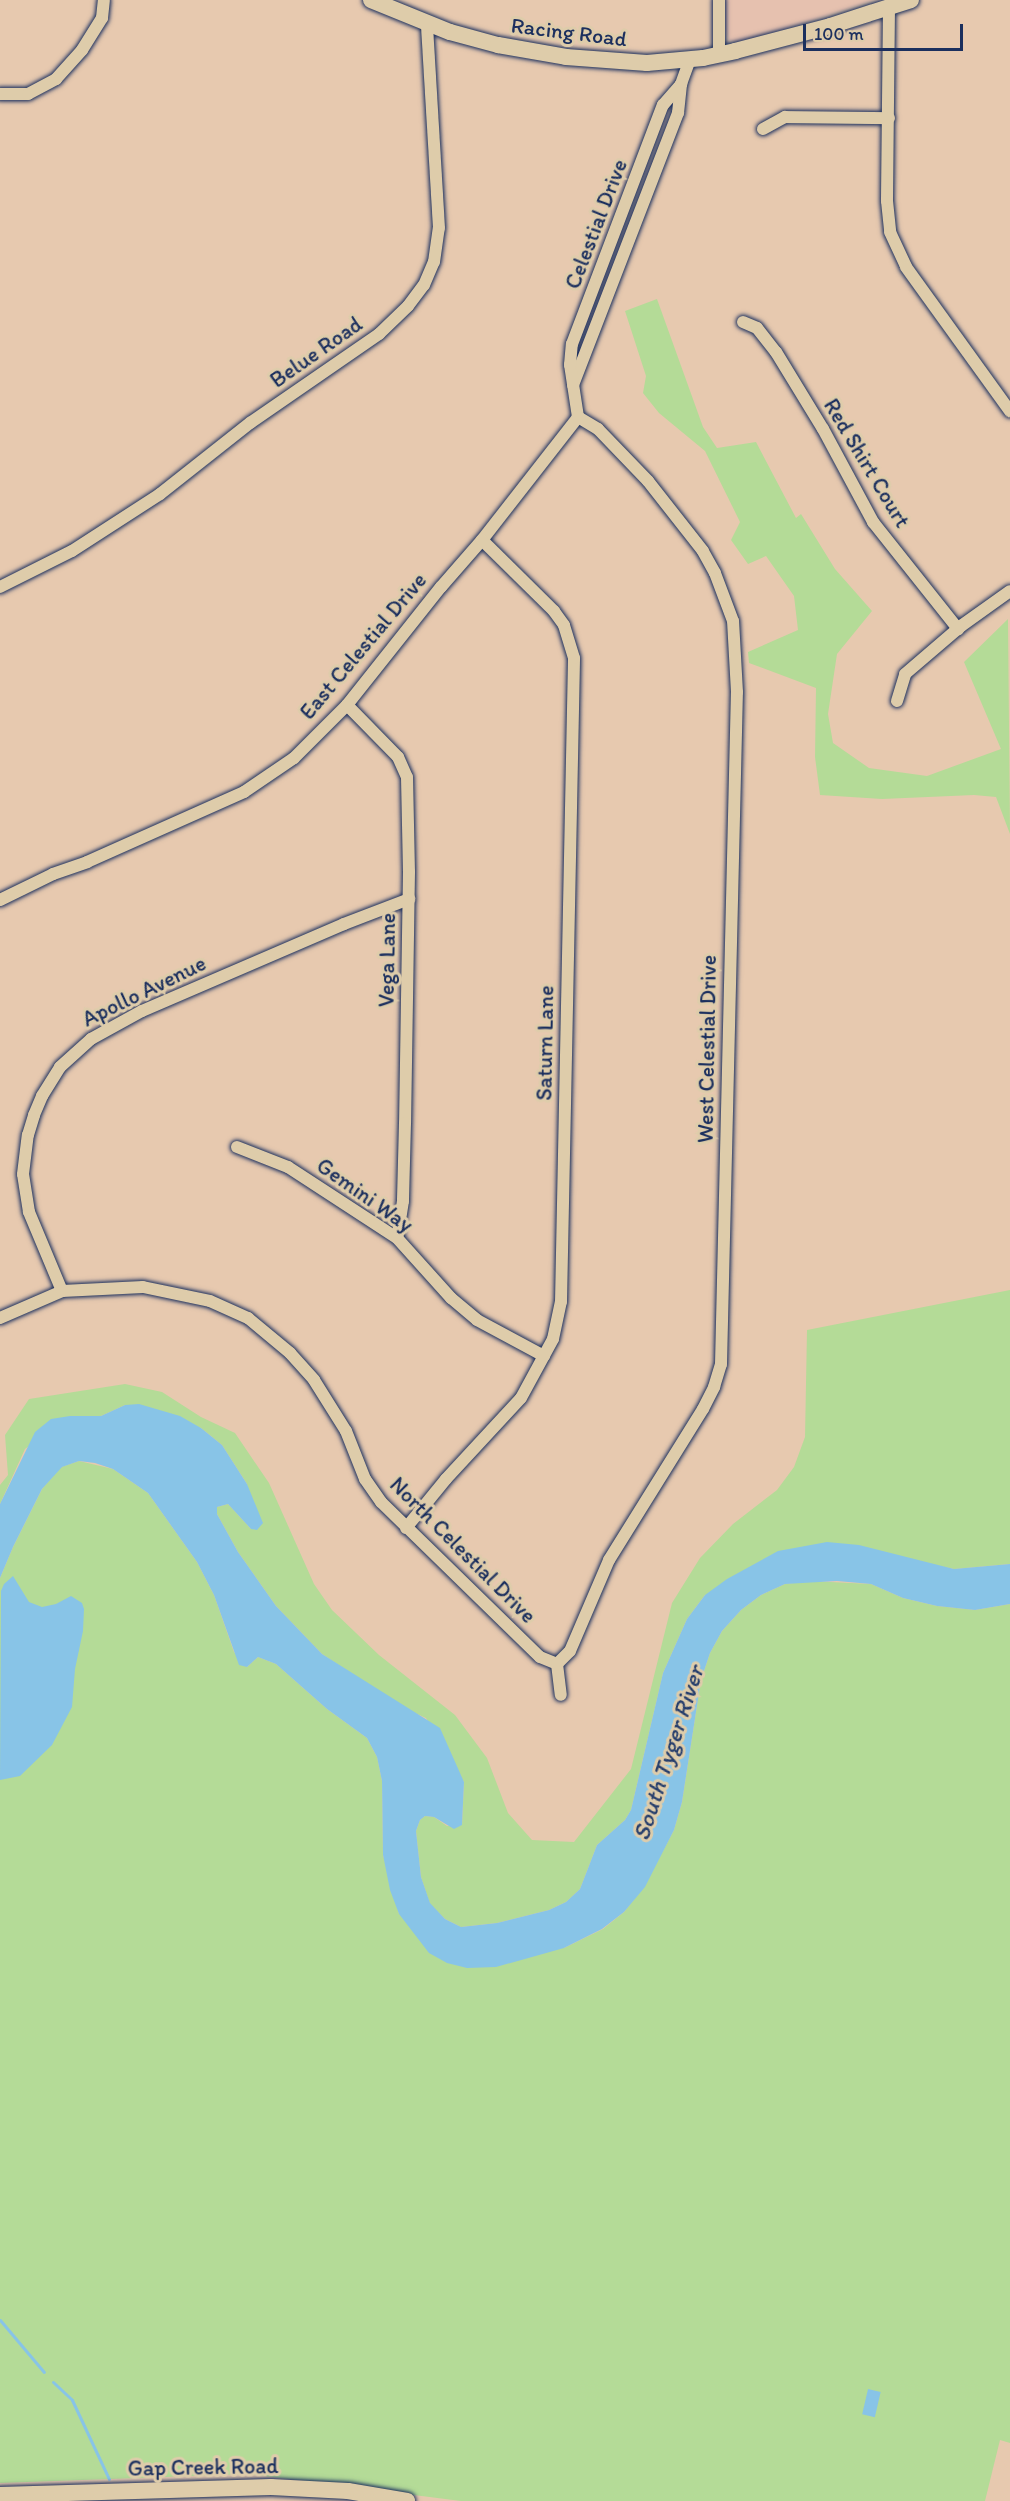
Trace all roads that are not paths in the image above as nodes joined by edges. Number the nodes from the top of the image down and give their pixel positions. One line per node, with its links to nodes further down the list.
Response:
1 (104, 0): 10 (street)
2 (371, 0): 6 (street, Racing Road)
3 (718, 0): 7 (street)
4 (911, 0): 5 (street, Racing Road)
5 (889, 7): 7 (street, Racing Road); 11 (street)
6 (427, 23): 8 (street, Racing Road); 18 (street, Belue Road)
7 (719, 54): 8 (street, Racing Road)
8 (690, 59): 9 (street, Celestial Drive)
9 (681, 84): 14 (street, Celestial Drive); 14 (street, Celestial Drive)
10 (0, 94)
11 (889, 118): 12 (street); 15 (street)
12 (763, 129)
13 (742, 322): 20 (street, Red Shirt Court)
14 (573, 385): 16 (street, Celestial Drive)
15 (1010, 411)
16 (578, 417): 17 (street, East Celestial Drive); 31 (street, West Celestial Drive)
17 (482, 540): 22 (street, East Celestial Drive); 29 (street, Saturn Lane)
18 (0, 587)
19 (1010, 591): 20 (street)
20 (958, 628): 21 (street)
21 (897, 701)
22 (346, 705): 23 (street, Vega Lane); 24 (street, East Celestial Drive)
23 (408, 899): 26 (street, Vega Lane); 27 (street, Apollo Avenue)
24 (0, 900)
25 (237, 1147): 26 (street, Gemini Way)
26 (397, 1238): 29 (street, Gemini Way)
27 (62, 1291): 28 (street, North Celestial Drive); 30 (street, North Celestial Drive)
28 (0, 1318)
29 (544, 1356): 30 (street, Saturn Lane)
30 (406, 1528): 31 (street, North Celestial Drive)
31 (557, 1664): 32 (street)
32 (561, 1695)
33 (0, 2495): 34 (street, Gap Creek Road)
34 (407, 2501)

